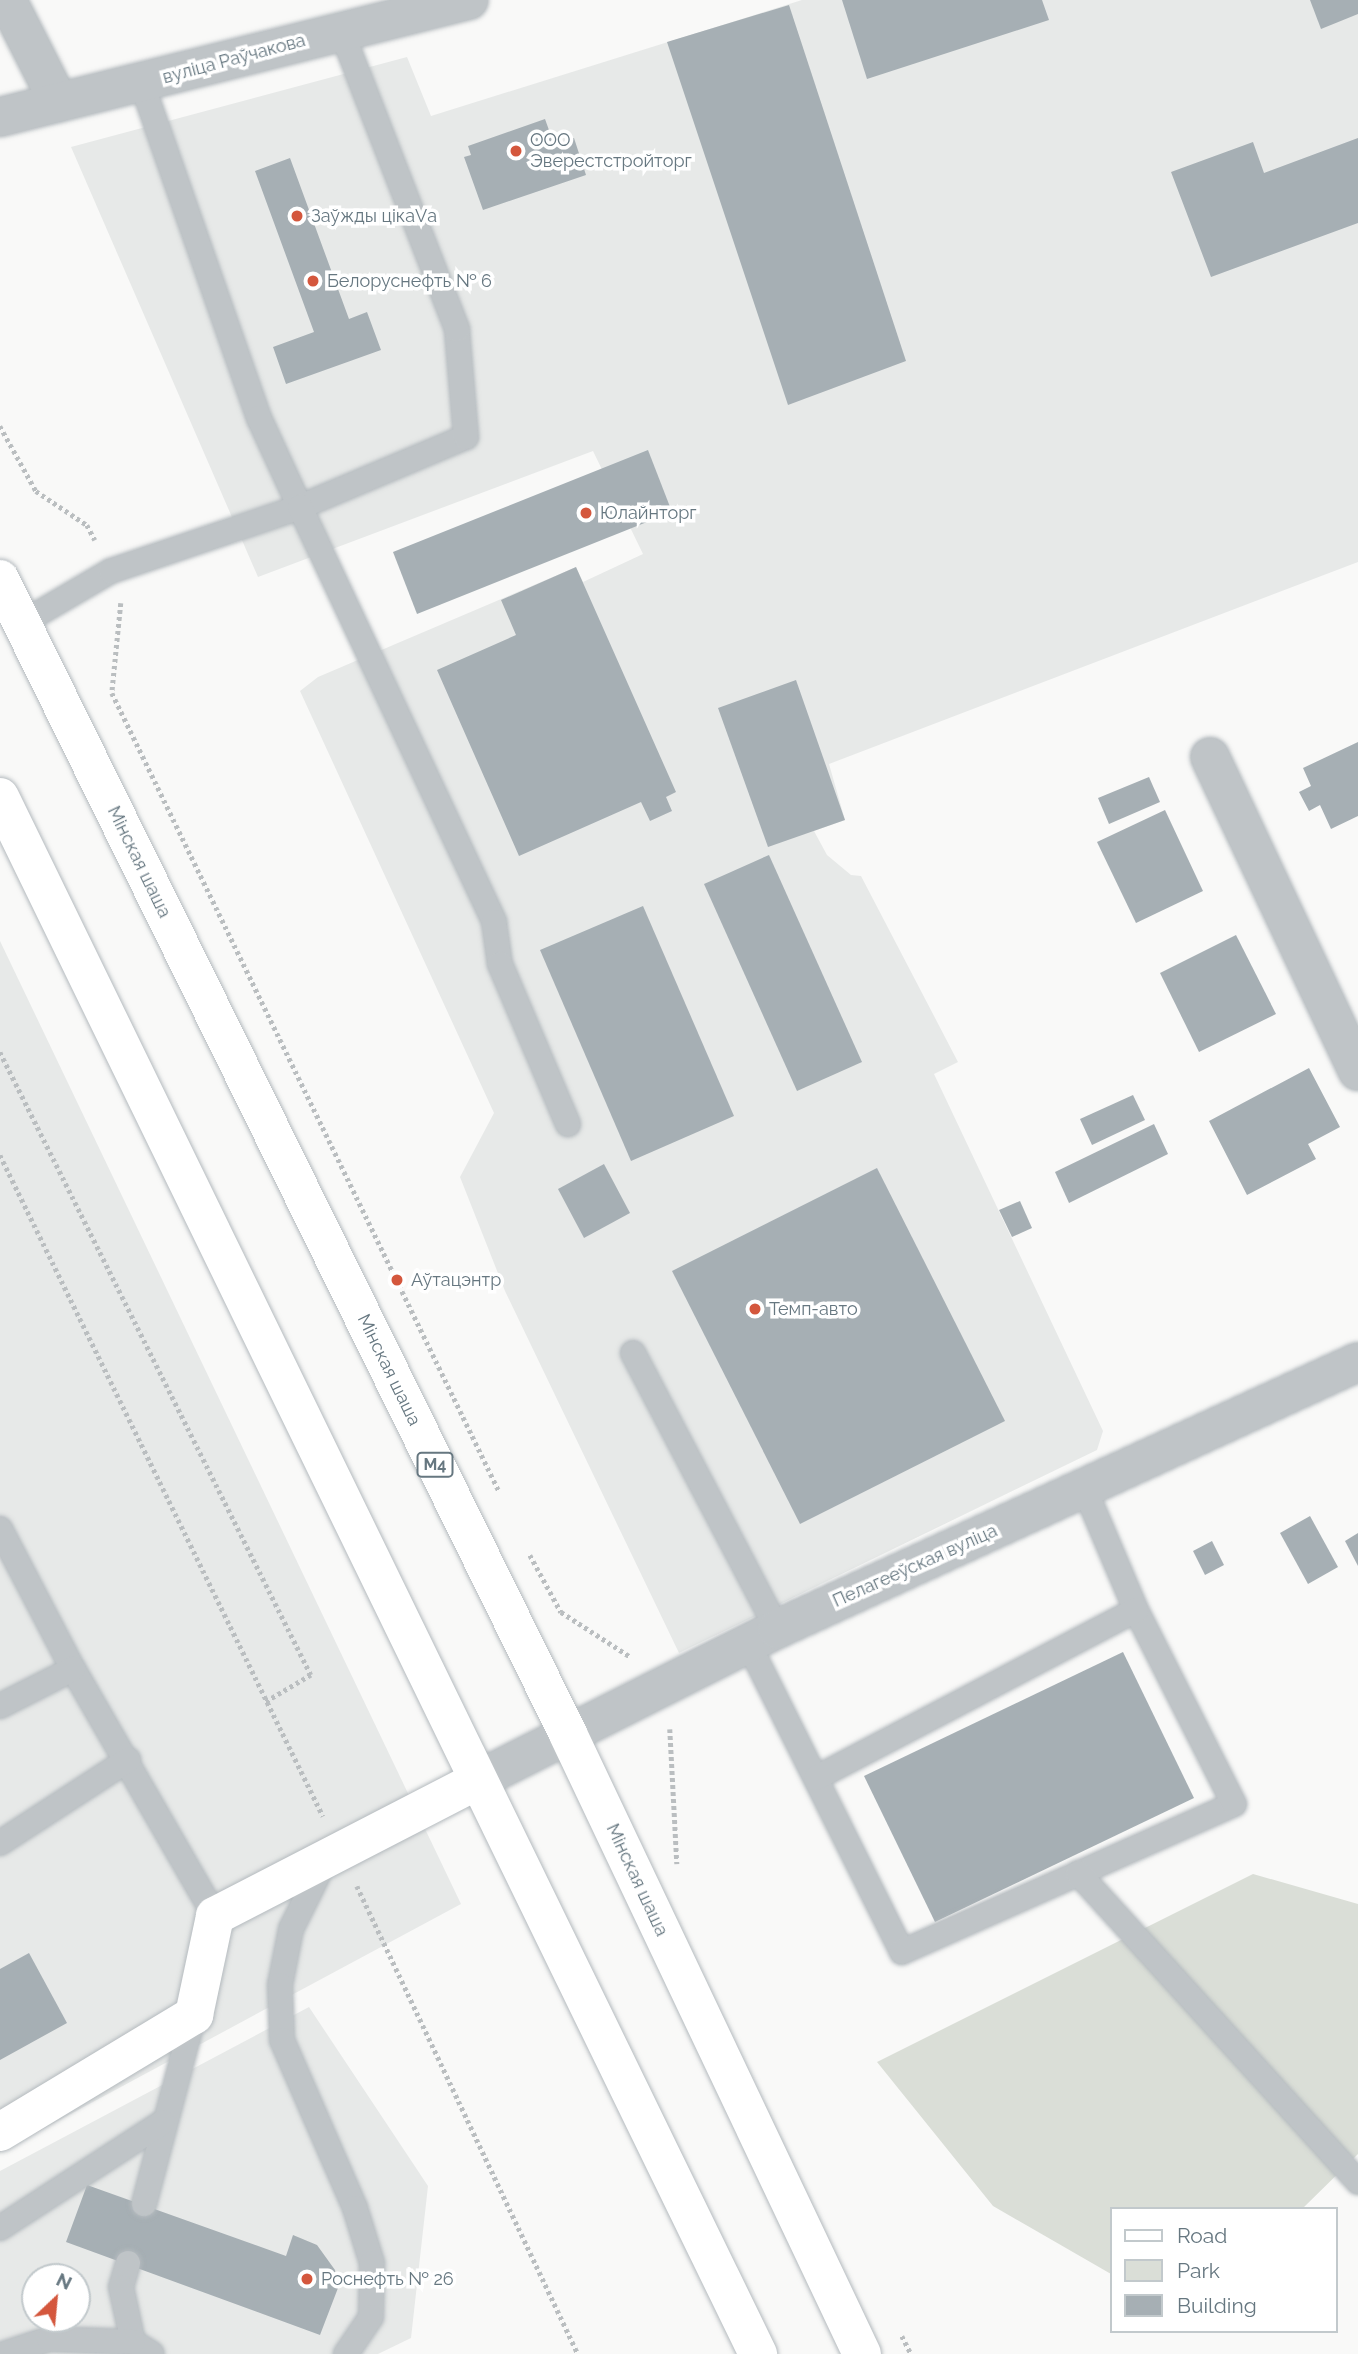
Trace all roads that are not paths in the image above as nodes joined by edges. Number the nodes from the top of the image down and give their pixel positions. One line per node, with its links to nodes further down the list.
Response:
1 (7, 0): 5 (street)
2 (469, 0): 3 (street, вуліца Раўчакова)
3 (341, 30): 4 (street, вуліца Раўчакова); 7 (lane)
4 (142, 84): 5 (street, вуліца Раўчакова); 7 (lane)
5 (59, 103): 6 (street, вуліца Раўчакова)
6 (0, 117)
7 (300, 507): 9 (lane); 13 (lane)
8 (0, 579): 9 (main road, Мінская шаша / М4)
9 (22, 623): 22 (main road, Мінская шаша / М4)
10 (1209, 757): 12 (street)
11 (0, 797): 25 (main road)
12 (1358, 1071)
13 (568, 1124)
14 (633, 1353): 19 (lane)
15 (1358, 1362): 16 (street, Пелагееўская вуліца)
16 (1084, 1490): 18 (lane); 19 (street, Пелагееўская вуліца)
17 (0, 1529): 20 (lane)
18 (1136, 1610): 24 (lane); 28 (lane)
19 (763, 1636): 22 (street, Пелагееўская вуліца); 24 (lane)
20 (73, 1669): 21 (lane); 23 (lane)
21 (0, 1706)
22 (568, 1734): 25 (street, Пелагееўская вуліца); 41 (main road, Мінская шаша / М4)
23 (128, 1760): 26 (lane); 29 (lane)
24 (816, 1778): 28 (lane)
25 (476, 1781): 27 (main road); 40 (main road)
26 (0, 1843)
27 (334, 1853): 29 (main road); 39 (lane)
28 (1078, 1873): 33 (lane)
29 (215, 1916): 30 (main road)
30 (194, 2015): 31 (lane); 32 (main road)
31 (163, 2122): 34 (lane); 35 (lane)
32 (0, 2132)
33 (1358, 2182)
34 (144, 2204)
35 (0, 2228)
36 (128, 2263): 37 (lane)
37 (143, 2348): 38 (lane)
38 (4, 2354)
39 (346, 2354)
40 (758, 2354)
41 (862, 2354)

